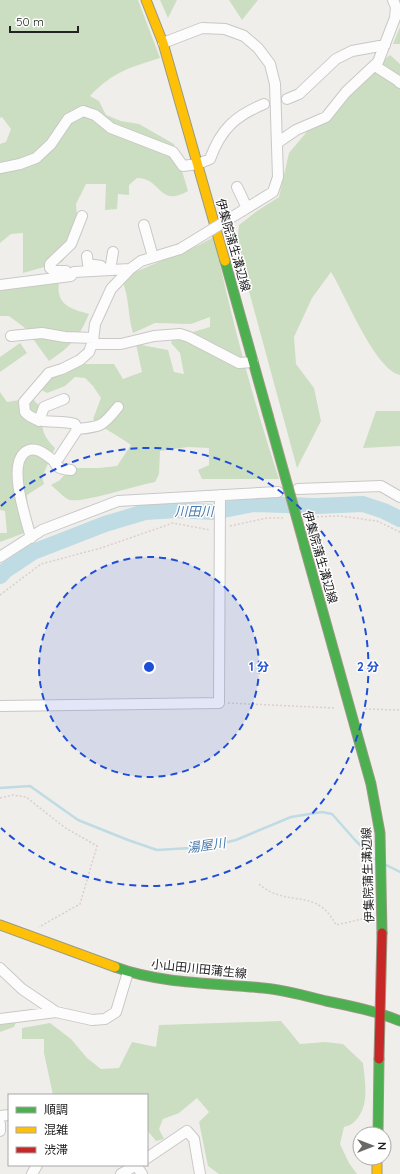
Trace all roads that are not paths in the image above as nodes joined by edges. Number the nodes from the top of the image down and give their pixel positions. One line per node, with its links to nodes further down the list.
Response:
1 (146, 0): 3 (main road, 伊集院蒲生溝辺線)
2 (393, 0): 4 (street)
3 (163, 43): 9 (street); 10 (main road, 伊集院蒲生溝辺線)
4 (385, 45): 5 (street); 7 (street)
5 (375, 66): 6 (street); 9 (street)
6 (400, 83)
7 (287, 98)
8 (264, 104): 10 (street)
9 (277, 143): 13 (street)
10 (198, 164): 11 (street); 26 (main road, 伊集院蒲生溝辺線)
11 (0, 168)
12 (237, 187): 13 (street)
13 (244, 210): 18 (street, bridge)
14 (82, 216): 21 (street)
15 (144, 225): 18 (street)
16 (113, 252): 19 (street)
17 (87, 256): 19 (street)
18 (153, 257): 20 (street)
19 (110, 268): 20 (street); 21 (street)
20 (130, 269): 25 (street)
21 (73, 274): 22 (street); 23 (street)
22 (62, 283)
23 (0, 285)
24 (11, 336): 25 (street)
25 (92, 341): 26 (street); 29 (street)
26 (253, 362): 44 (main road, 伊集院蒲生溝辺線, bridge)
27 (64, 399): 29 (street)
28 (118, 407): 30 (street)
29 (38, 421): 30 (street)
30 (77, 428): 31 (street)
31 (54, 461): 32 (street); 37 (street)
32 (71, 470)
33 (298, 489): 36 (street)
34 (278, 492): 35 (street)
35 (220, 495): 37 (street); 39 (street)
36 (400, 497)
37 (31, 538): 38 (street)
38 (0, 557)
39 (0, 706)
40 (0, 925): 42 (main road, 小山田川田蒲生線)
41 (0, 968): 43 (street)
42 (128, 972): 43 (street); 44 (main road, 小山田川田蒲生線)
43 (56, 1012): 45 (street)
44 (380, 1013): 46 (main road, 小山田川田蒲生線); 48 (main road, 伊集院蒲生溝辺線)
45 (0, 1019)
46 (400, 1021)
47 (0, 1124): 49 (street)
48 (378, 1126)
49 (0, 1131)
50 (148, 1157): 53 (street)
51 (134, 1166): 52 (street)
52 (121, 1174)
53 (200, 1174)

